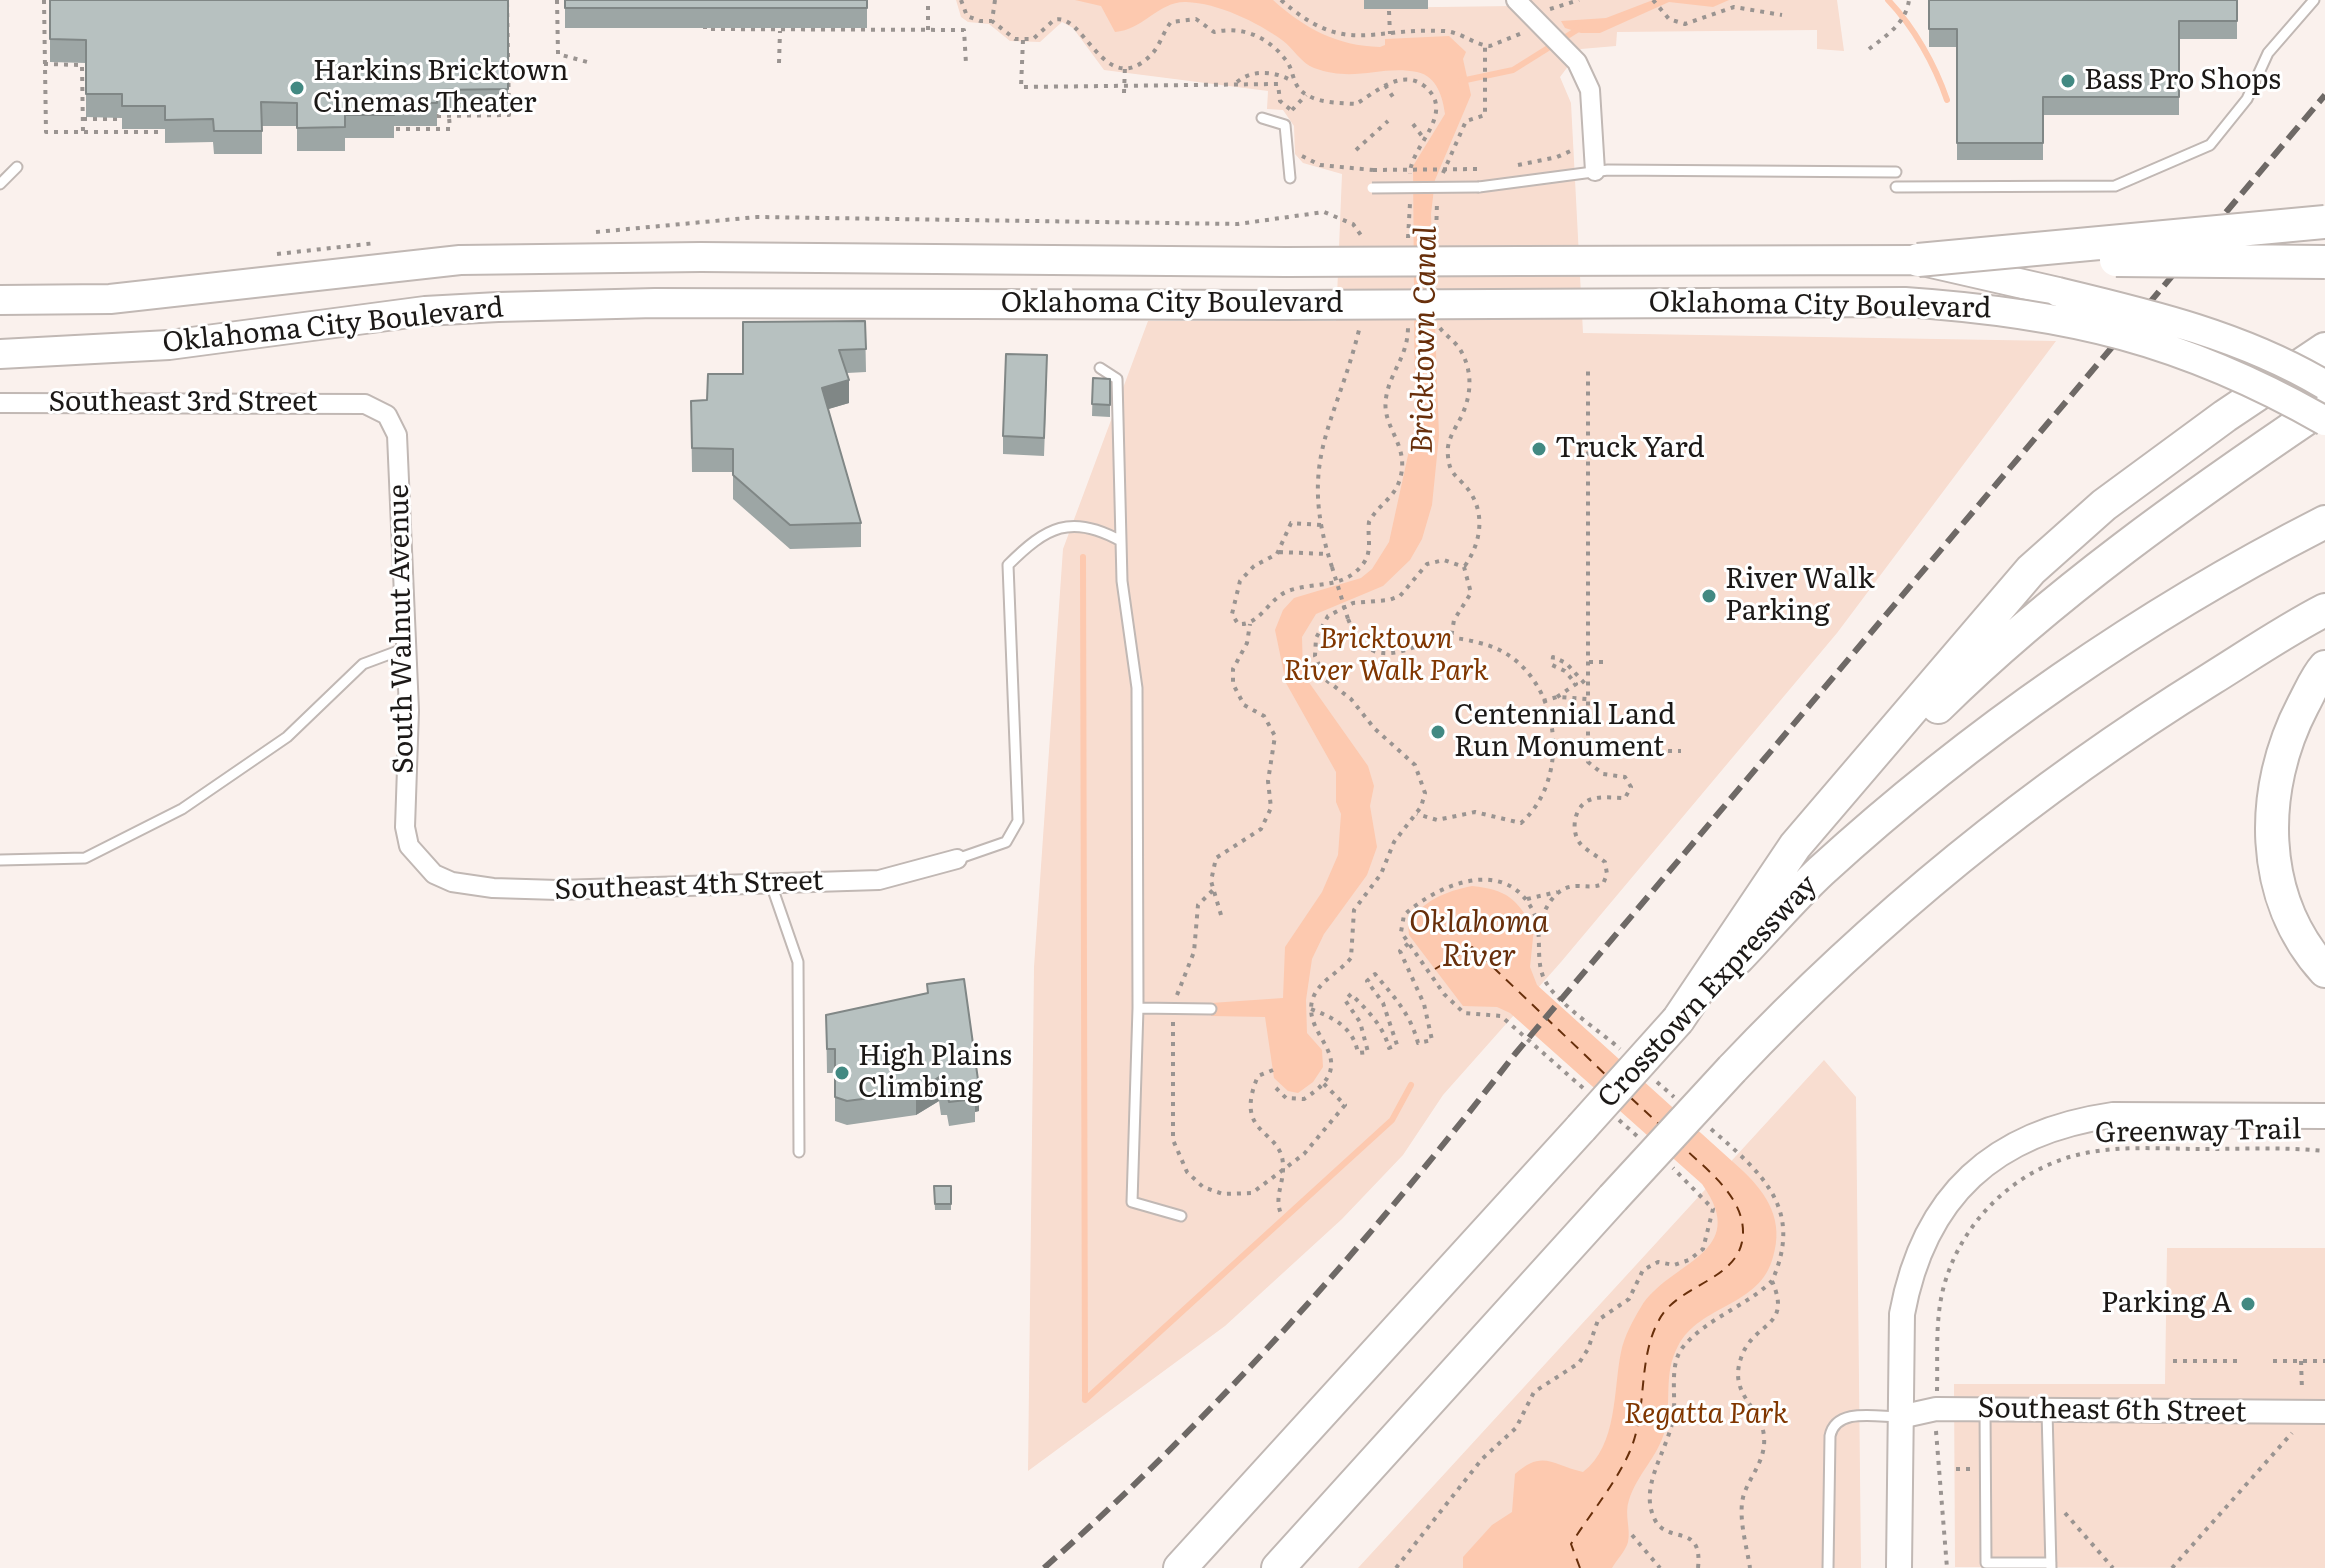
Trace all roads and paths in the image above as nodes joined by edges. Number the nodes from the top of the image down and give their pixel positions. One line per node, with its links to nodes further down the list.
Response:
1 (44, 0): 27 (path)
2 (507, 0): 39 (path)
3 (557, 0): 25 (path)
4 (928, 0): 19 (path)
5 (961, 0): 17 (path)
6 (1281, 0): 13 (path)
7 (1297, 0): 13 (path)
8 (1516, 0): 18 (street)
9 (1579, 0): 18 (path)
10 (1653, 0): 16 (path)
11 (1909, 0): 24 (path)
12 (2314, 0): 61 (lane)
13 (1291, 8): 21 (path)
14 (1389, 11): 21 (path)
15 (705, 15): 20 (path)
16 (1782, 15)
17 (992, 21)
18 (1536, 23): 23 (path); 56 (street)
19 (928, 30): 20 (path); 28 (path)
20 (780, 31): 26 (path)
21 (1390, 34): 23 (path)
22 (1023, 40): 32 (path)
23 (1485, 46): 59 (path)
24 (1869, 49)
25 (591, 63)
26 (779, 63)
27 (44, 64): 41 (path); 47 (path)
28 (966, 64)
29 (1125, 66): 32 (path)
30 (1293, 82): 31 (path)
31 (1235, 84): 32 (path); 37 (path)
32 (1124, 85): 34 (path)
33 (1385, 85): 36 (path)
34 (1124, 93)
35 (1306, 95): 37 (path)
36 (1395, 100)
37 (1292, 110): 43 (path)
38 (437, 116): 39 (path)
39 (449, 116): 46 (path)
40 (1262, 118): 58 (lane)
41 (83, 119): 42 (path); 47 (path)
42 (121, 119)
43 (1297, 119)
44 (1388, 121): 52 (path)
45 (1413, 124): 49 (path)
46 (396, 129)
47 (83, 132): 48 (path)
48 (161, 132)
49 (1425, 140)
50 (1578, 145): 54 (path)
51 (1299, 148): 55 (path, bridge)
52 (1356, 150)
53 (17, 167): 60 (lane)
54 (1505, 167)
55 (1491, 170)
56 (1595, 171): 57 (lane); 62 (lane, bridge)
57 (1896, 172)
58 (1290, 178)
59 (1442, 178)
60 (0, 184)
61 (1896, 187)
62 (1372, 188)
63 (1439, 191): 65 (path)
64 (2325, 222): 66 (highway, bridge)
65 (1436, 244)
66 (1918, 260): 67 (highway, bridge); 68 (main road, Oklahoma City Boulevard, bridge); 75 (main road, Oklahoma City Boulevard, bridge)
67 (2325, 262)
68 (0, 300)
69 (1439, 316): 84 (path)
70 (2325, 349): 99 (highway)
71 (1353, 353): 83 (path)
72 (0, 354): 79 (main road, Oklahoma City Boulevard, bridge)
73 (1100, 368): 81 (lane)
74 (1588, 370): 89 (path)
75 (2325, 385)
76 (0, 403): 77 (street, Southeast 3rd Street)
77 (365, 404): 88 (street, South Walnut Avenue)
78 (2325, 406): 99 (highway)
79 (2325, 421)
80 (2325, 522): 115 (highway, Crosstown Expressway)
81 (1121, 541): 100 (lane); 111 (lane)
82 (1277, 554): 83 (path)
83 (1328, 554): 87 (path, bridge)
84 (1464, 567): 87 (path); 98 (path)
85 (2325, 610): 143 (highway, bridge)
86 (1250, 624): 104 (path)
87 (1451, 638): 95 (path)
88 (407, 647): 101 (lane); 102 (street, South Walnut Avenue)
89 (1589, 662): 90 (path); 92 (path)
90 (1605, 662)
91 (2325, 667): 110 (highway)
92 (1588, 687): 93 (path); 94 (path)
93 (1557, 697): 94 (path); 95 (path)
94 (1588, 699): 96 (path)
95 (1542, 701): 98 (path)
96 (1588, 751): 97 (path); 105 (path)
97 (1681, 751)
98 (1417, 814): 114 (path)
99 (1795, 846): 115 (highway)
100 (957, 859): 103 (street, Southeast 4th Street)
101 (0, 860)
102 (423, 865): 103 (street, Southeast 4th Street)
103 (771, 884): 121 (lane)
104 (1213, 890): 107 (path); 112 (path)
105 (1559, 892): 106 (path); 108 (path)
106 (1525, 899)
107 (1221, 915)
108 (1537, 929)
109 (1409, 943): 114 (path)
110 (2325, 971)
111 (1138, 1008): 112 (lane); 123 (lane)
112 (1171, 1009): 113 (lane); 122 (path)
113 (1211, 1009)
114 (1311, 1009): 117 (path)
115 (1678, 1020): 142 (highway, Crosstown Expressway, bridge)
116 (1273, 1070): 122 (path)
117 (1323, 1083): 118 (path); 122 (path)
118 (1276, 1088)
119 (2325, 1116): 136 (main road)
120 (2325, 1151): 131 (path, Greenway Trail)
121 (799, 1152)
122 (1284, 1166): 124 (path)
123 (1181, 1216)
124 (1282, 1216)
125 (1772, 1281): 145 (path)
126 (2173, 1361): 127 (path)
127 (2242, 1361)
128 (2273, 1361): 129 (path)
129 (2301, 1361): 130 (path); 132 (path)
130 (2325, 1361)
131 (1937, 1383)
132 (2301, 1389)
133 (1985, 1409): 134 (street, Southeast 6th Street); 136 (street, Southeast 6th Street); 141 (lane)
134 (2047, 1409): 135 (street, Southeast 6th Street); 139 (lane)
135 (2325, 1412)
136 (1900, 1417): 146 (lane); 147 (main road)
137 (2296, 1429): 150 (path)
138 (1936, 1440): 148 (path)
139 (2048, 1493): 141 (lane); 149 (path)
140 (1632, 1535): 144 (path)
141 (2051, 1565)
142 (1180, 1568)
143 (1278, 1568)
144 (1660, 1568)
145 (1698, 1568)
146 (1828, 1568)
147 (1899, 1568)
148 (1947, 1568)
149 (2113, 1568)
150 (2172, 1568)

